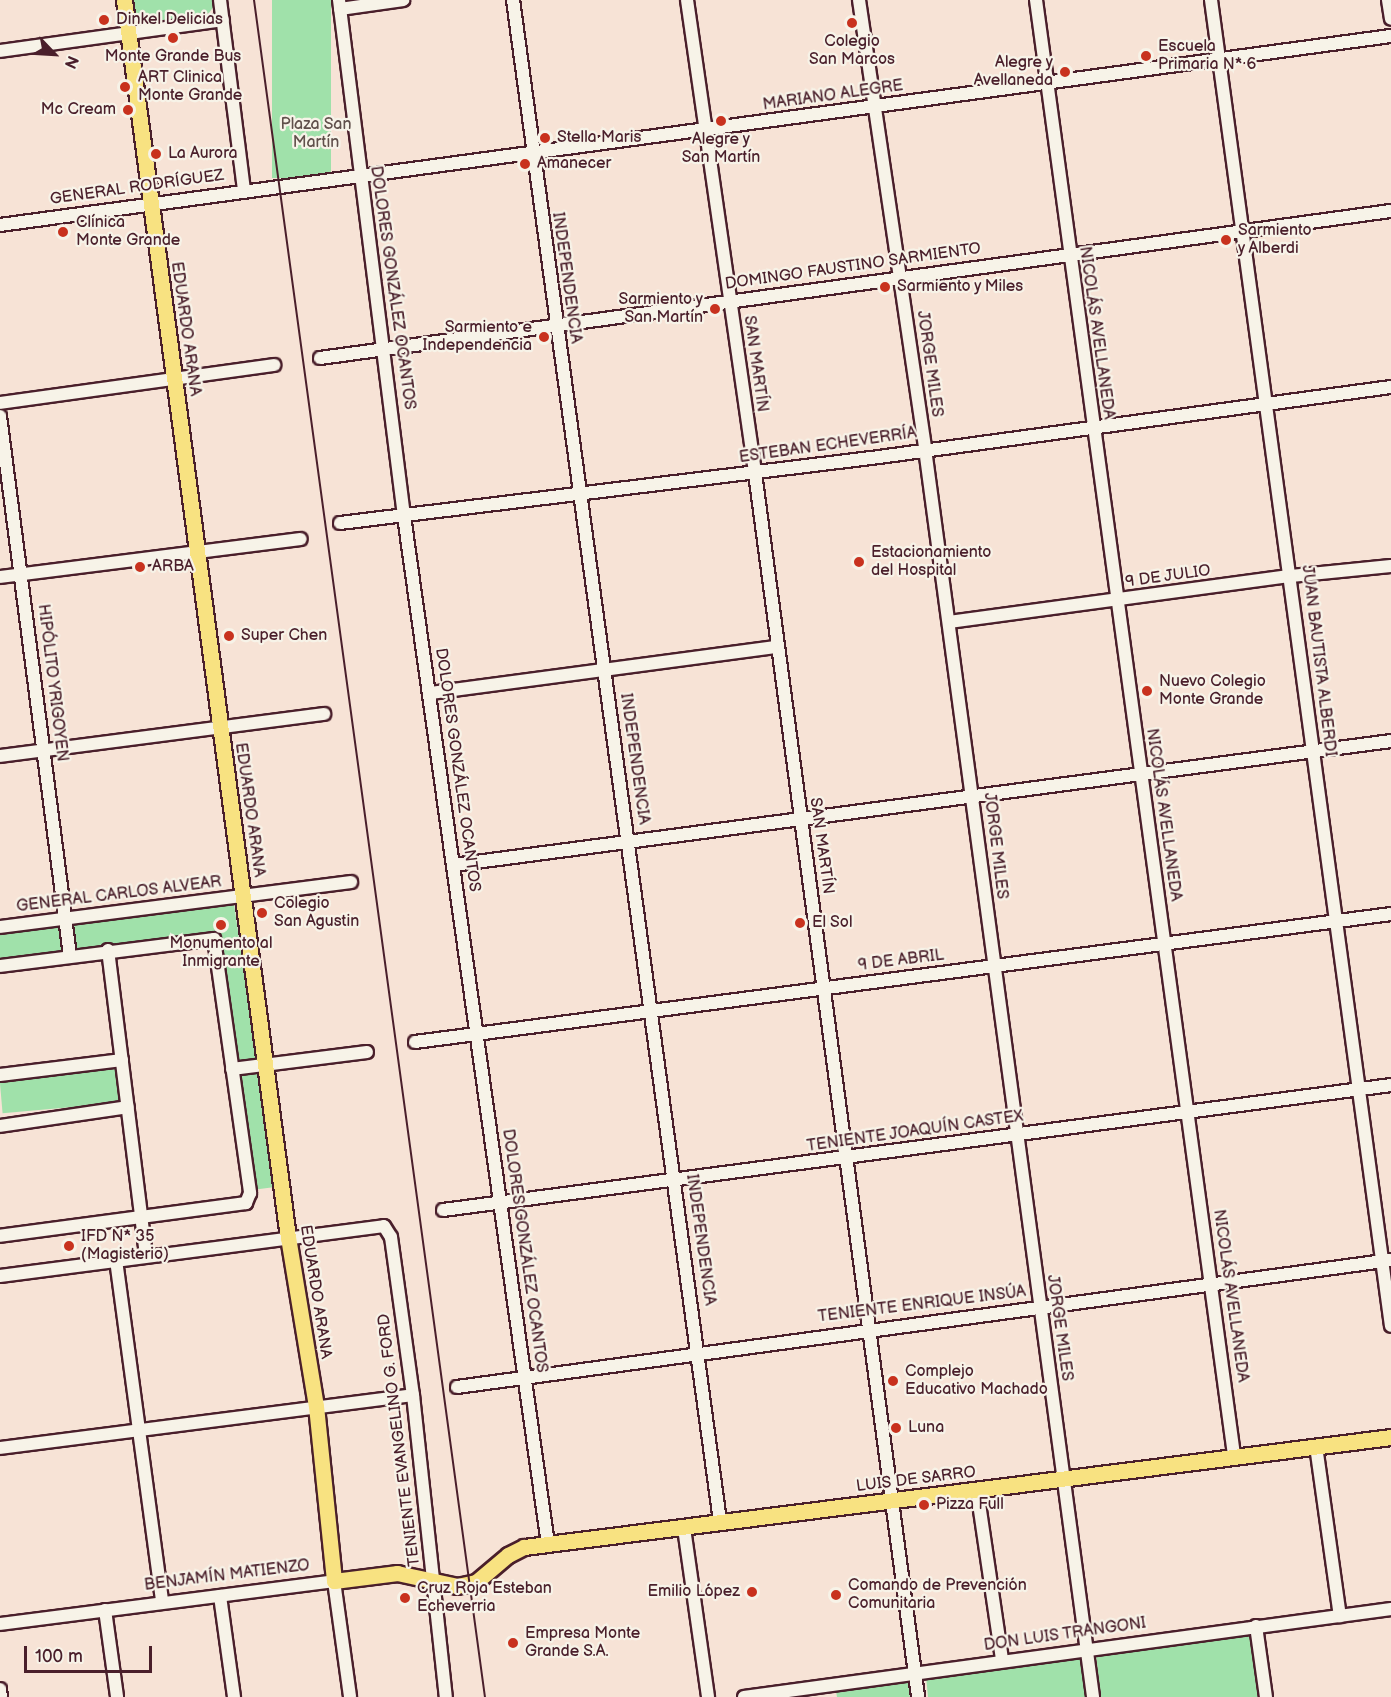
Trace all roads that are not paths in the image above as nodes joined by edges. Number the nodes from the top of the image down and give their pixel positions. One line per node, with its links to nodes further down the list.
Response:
1 (124, 0): 13 (main road, EDUARDO ARANA)
2 (220, 0): 12 (street)
3 (403, 0): 10 (street)
4 (513, 0): 20 (street, INDEPENDENCIA)
5 (687, 0): 19 (street, SAN MARTÍN)
6 (859, 0): 18 (street, JORGE MILES)
7 (1036, 0): 17 (street, NICOLÁS AVELLANEDA)
8 (1211, 0): 16 (street, JUAN BAUTISTA ALBERDI)
9 (1388, 0): 11 (street)
10 (339, 4): 21 (street, DOLORES GONZÁLEZ OCANTOS)
11 (1391, 19)
12 (223, 21): 13 (street); 23 (street)
13 (128, 33): 15 (street); 24 (main road, EDUARDO ARANA)
14 (1391, 36): 16 (street, MARIANO ALEGRE)
15 (0, 51)
16 (1220, 59): 17 (street, MARIANO ALEGRE); 27 (street, JUAN BAUTISTA ALBERDI)
17 (1047, 83): 18 (street, MARIANO ALEGRE); 28 (street, NICOLÁS AVELLANEDA)
18 (873, 107): 19 (street, MARIANO ALEGRE); 29 (street, JORGE MILES)
19 (704, 131): 20 (street, MARIANO ALEGRE); 30 (street, SAN MARTÍN)
20 (533, 154): 21 (street, MARIANO ALEGRE); 31 (street, INDEPENDENCIA)
21 (359, 175): 22 (street, MARIANO ALEGRE); 32 (street, DOLORES GONZÁLEZ OCANTOS)
22 (279, 184): 23 (street, GENERAL RODRÍGUEZ)
23 (243, 190): 24 (street, GENERAL RODRÍGUEZ)
24 (149, 202): 26 (street, GENERAL RODRÍGUEZ); 35 (main road, EDUARDO ARANA)
25 (1391, 211): 27 (street, DOMINGO FAUSTINO SARMIENTO)
26 (0, 225)
27 (1243, 231): 28 (street, DOMINGO FAUSTINO SARMIENTO); 38 (street, JUAN BAUTISTA ALBERDI)
28 (1069, 255): 29 (street, DOMINGO FAUSTINO SARMIENTO); 40 (street, NICOLÁS AVELLANEDA)
29 (899, 277): 30 (street, DOMINGO FAUSTINO SARMIENTO); 41 (street, JORGE MILES)
30 (730, 300): 31 (street, DOMINGO FAUSTINO SARMIENTO); 42 (street, SAN MARTÍN)
31 (556, 327): 32 (street, DOMINGO FAUSTINO SARMIENTO); 43 (street, INDEPENDENCIA)
32 (385, 350): 33 (street, DOMINGO FAUSTINO SARMIENTO); 44 (street, DOLORES GONZÁLEZ OCANTOS)
33 (320, 358)
34 (274, 365): 35 (street)
35 (174, 379): 37 (street); 47 (main road, EDUARDO ARANA)
36 (1391, 387): 38 (street, ESTEBAN ECHEVERRÍA)
37 (0, 403)
38 (1266, 405): 40 (street, ESTEBAN ECHEVERRÍA); 50 (street, JUAN BAUTISTA ALBERDI)
39 (0, 416): 49 (street, HIPÓLITO YRIGOYEN)
40 (1092, 428): 41 (street, ESTEBAN ECHEVERRÍA); 52 (street, NICOLÁS AVELLANEDA)
41 (925, 449): 42 (street, ESTEBAN ECHEVERRÍA); 53 (street, JORGE MILES)
42 (754, 473): 43 (street, ESTEBAN ECHEVERRÍA); 54 (street, SAN MARTÍN)
43 (579, 495): 44 (street, ESTEBAN ECHEVERRÍA); 55 (street, INDEPENDENCIA)
44 (404, 516): 45 (street, ESTEBAN ECHEVERRÍA); 56 (street, DOLORES GONZÁLEZ OCANTOS)
45 (340, 523)
46 (301, 539): 47 (street)
47 (196, 551): 49 (street); 58 (main road, EDUARDO ARANA)
48 (1391, 566): 50 (street, 9 DE JULIO)
49 (21, 575): 51 (street); 60 (street, HIPÓLITO YRIGOYEN)
50 (1291, 576): 52 (street, 9 DE JULIO); 61 (street, JUAN BAUTISTA ALBERDI)
51 (0, 577)
52 (1117, 601): 53 (street, 9 DE JULIO); 63 (street, NICOLÁS AVELLANEDA)
53 (949, 622): 64 (street, JORGE MILES)
54 (777, 647): 55 (street); 65 (street, SAN MARTÍN)
55 (604, 670): 56 (street); 66 (street, INDEPENDENCIA)
56 (431, 693): 67 (street, DOLORES GONZÁLEZ OCANTOS)
57 (324, 714): 58 (street)
58 (219, 726): 60 (street); 69 (main road, EDUARDO ARANA)
59 (1391, 741): 61 (street)
60 (44, 750): 62 (street); 71 (street, HIPÓLITO YRIGOYEN)
61 (1313, 752): 63 (street); 72 (street, JUAN BAUTISTA ALBERDI)
62 (0, 756)
63 (1141, 772): 64 (street); 74 (street, NICOLÁS AVELLANEDA)
64 (972, 794): 65 (street); 78 (street, JORGE MILES)
65 (800, 818): 66 (street); 79 (street, SAN MARTÍN)
66 (629, 840): 67 (street); 80 (street, INDEPENDENCIA)
67 (453, 865): 81 (street, DOLORES GONZÁLEZ OCANTOS)
68 (351, 882): 69 (street, GENERAL CARLOS ALVEAR)
69 (243, 896): 71 (street, GENERAL CARLOS ALVEAR); 85 (main road, EDUARDO ARANA)
70 (1391, 914): 72 (street, 9 DE ABRIL)
71 (66, 919): 73 (street, GENERAL CARLOS ALVEAR); 76 (street, HIPÓLITO YRIGOYEN)
72 (1335, 921): 74 (street, 9 DE ABRIL); 89 (street, JUAN BAUTISTA ALBERDI)
73 (0, 927)
74 (1164, 943): 78 (street, 9 DE ABRIL); 91 (street, NICOLÁS AVELLANEDA)
75 (108, 950): 76 (street); 84 (street); 86 (street)
76 (70, 956): 77 (street)
77 (0, 966)
78 (994, 966): 79 (street, 9 DE ABRIL); 93 (street, JORGE MILES)
79 (822, 986): 80 (street, 9 DE ABRIL); 94 (street, SAN MARTÍN)
80 (652, 1011): 81 (street, 9 DE ABRIL); 95 (street, INDEPENDENCIA)
81 (479, 1034): 82 (street, 9 DE ABRIL); 96 (street, DOLORES GONZÁLEZ OCANTOS)
82 (415, 1042)
83 (367, 1052): 85 (street)
84 (122, 1060): 87 (street); 90 (street)
85 (266, 1065): 86 (street); 100 (main road, EDUARDO ARANA)
86 (232, 1069): 98 (street)
87 (0, 1075)
88 (1391, 1085): 89 (street, TENIENTE JOAQUÍN CASTEX)
89 (1357, 1089): 91 (street, TENIENTE JOAQUÍN CASTEX); 103 (street, JUAN BAUTISTA ALBERDI)
90 (128, 1107): 92 (street); 98 (street)
91 (1189, 1111): 93 (street, TENIENTE JOAQUÍN CASTEX); 105 (street, NICOLÁS AVELLANEDA)
92 (0, 1126)
93 (1016, 1135): 94 (street, TENIENTE JOAQUÍN CASTEX); 106 (street, JORGE MILES)
94 (846, 1159): 95 (street, TENIENTE JOAQUÍN CASTEX); 108 (street, SAN MARTÍN)
95 (675, 1181): 96 (street, TENIENTE JOAQUÍN CASTEX); 109 (street, INDEPENDENCIA)
96 (500, 1203): 97 (street, TENIENTE JOAQUÍN CASTEX); 110 (street, DOLORES GONZÁLEZ OCANTOS)
97 (443, 1210)
98 (142, 1218): 99 (street); 101 (street)
99 (0, 1236)
100 (288, 1237): 101 (street); 112 (street, TENIENTE EVANGELINO G. FORD); 113 (main road, EDUARDO ARANA)
101 (146, 1256): 102 (street)
102 (116, 1260): 104 (street); 114 (street)
103 (1387, 1261): 105 (street, TENIENTE ENRIQUE INSÚA); 107 (street, JUAN BAUTISTA ALBERDI)
104 (0, 1276)
105 (1211, 1283): 106 (street, TENIENTE ENRIQUE INSÚA); 118 (street, NICOLÁS AVELLANEDA)
106 (1039, 1307): 108 (street, TENIENTE ENRIQUE INSÚA); 119 (street, JORGE MILES)
107 (1391, 1326)
108 (869, 1329): 109 (street, TENIENTE ENRIQUE INSÚA); 121 (street, SAN MARTÍN)
109 (699, 1352): 110 (street, TENIENTE ENRIQUE INSÚA); 122 (street, INDEPENDENCIA)
110 (524, 1376): 111 (street, TENIENTE ENRIQUE INSÚA); 124 (street, DOLORES GONZÁLEZ OCANTOS)
111 (458, 1387)
112 (413, 1395): 113 (street); 126 (street, TENIENTE EVANGELINO G. FORD)
113 (316, 1406): 114 (street); 125 (main road, EDUARDO ARANA)
114 (140, 1429): 117 (street); 129 (street)
115 (1391, 1437): 116 (main road, LUIS DE SARRO)
116 (1316, 1446): 118 (main road, LUIS DE SARRO); 132 (street)
117 (0, 1448)
118 (1234, 1455): 119 (main road, LUIS DE SARRO)
119 (1063, 1479): 120 (main road, LUIS DE SARRO); 135 (street, JORGE MILES)
120 (977, 1490): 121 (main road, LUIS DE SARRO); 136 (street)
121 (892, 1501): 122 (main road, LUIS DE SARRO); 137 (street, SAN MARTÍN)
122 (720, 1522): 123 (main road, LUIS DE SARRO)
123 (684, 1528): 124 (main road, LUIS DE SARRO); 144 (street)
124 (548, 1544): 127 (main road, LUIS DE SARRO)
125 (334, 1581): 126 (main road, BENJAMÍN MATIENZO); 128 (street, BENJAMÍN MATIENZO); 142 (street, EDUARDO ARANA)
126 (432, 1584): 127 (main road, BENJAMÍN MATIENZO); 143 (street, TENIENTE EVANGELINO G. FORD)
127 (457, 1586)
128 (220, 1596): 129 (street, BENJAMÍN MATIENZO); 141 (street)
129 (162, 1602): 131 (street, BENJAMÍN MATIENZO)
130 (1391, 1609): 132 (street, DON LUIS TRANGONI)
131 (105, 1610): 133 (street, BENJAMÍN MATIENZO); 140 (street)
132 (1340, 1616): 134 (street, DON LUIS TRANGONI)
133 (0, 1624)
134 (1256, 1626): 135 (street, DON LUIS TRANGONI); 148 (street)
135 (1087, 1648): 136 (street, DON LUIS TRANGONI); 147 (street, JORGE MILES)
136 (1002, 1660): 137 (street, DON LUIS TRANGONI)
137 (915, 1674): 145 (street, DON LUIS TRANGONI); 146 (street, SAN MARTÍN)
138 (0, 1689): 139 (street)
139 (1, 1697)
140 (117, 1697)
141 (234, 1697)
142 (350, 1697)
143 (446, 1697)
144 (708, 1697)
145 (744, 1697)
146 (918, 1697)
147 (1094, 1697)
148 (1266, 1697)

